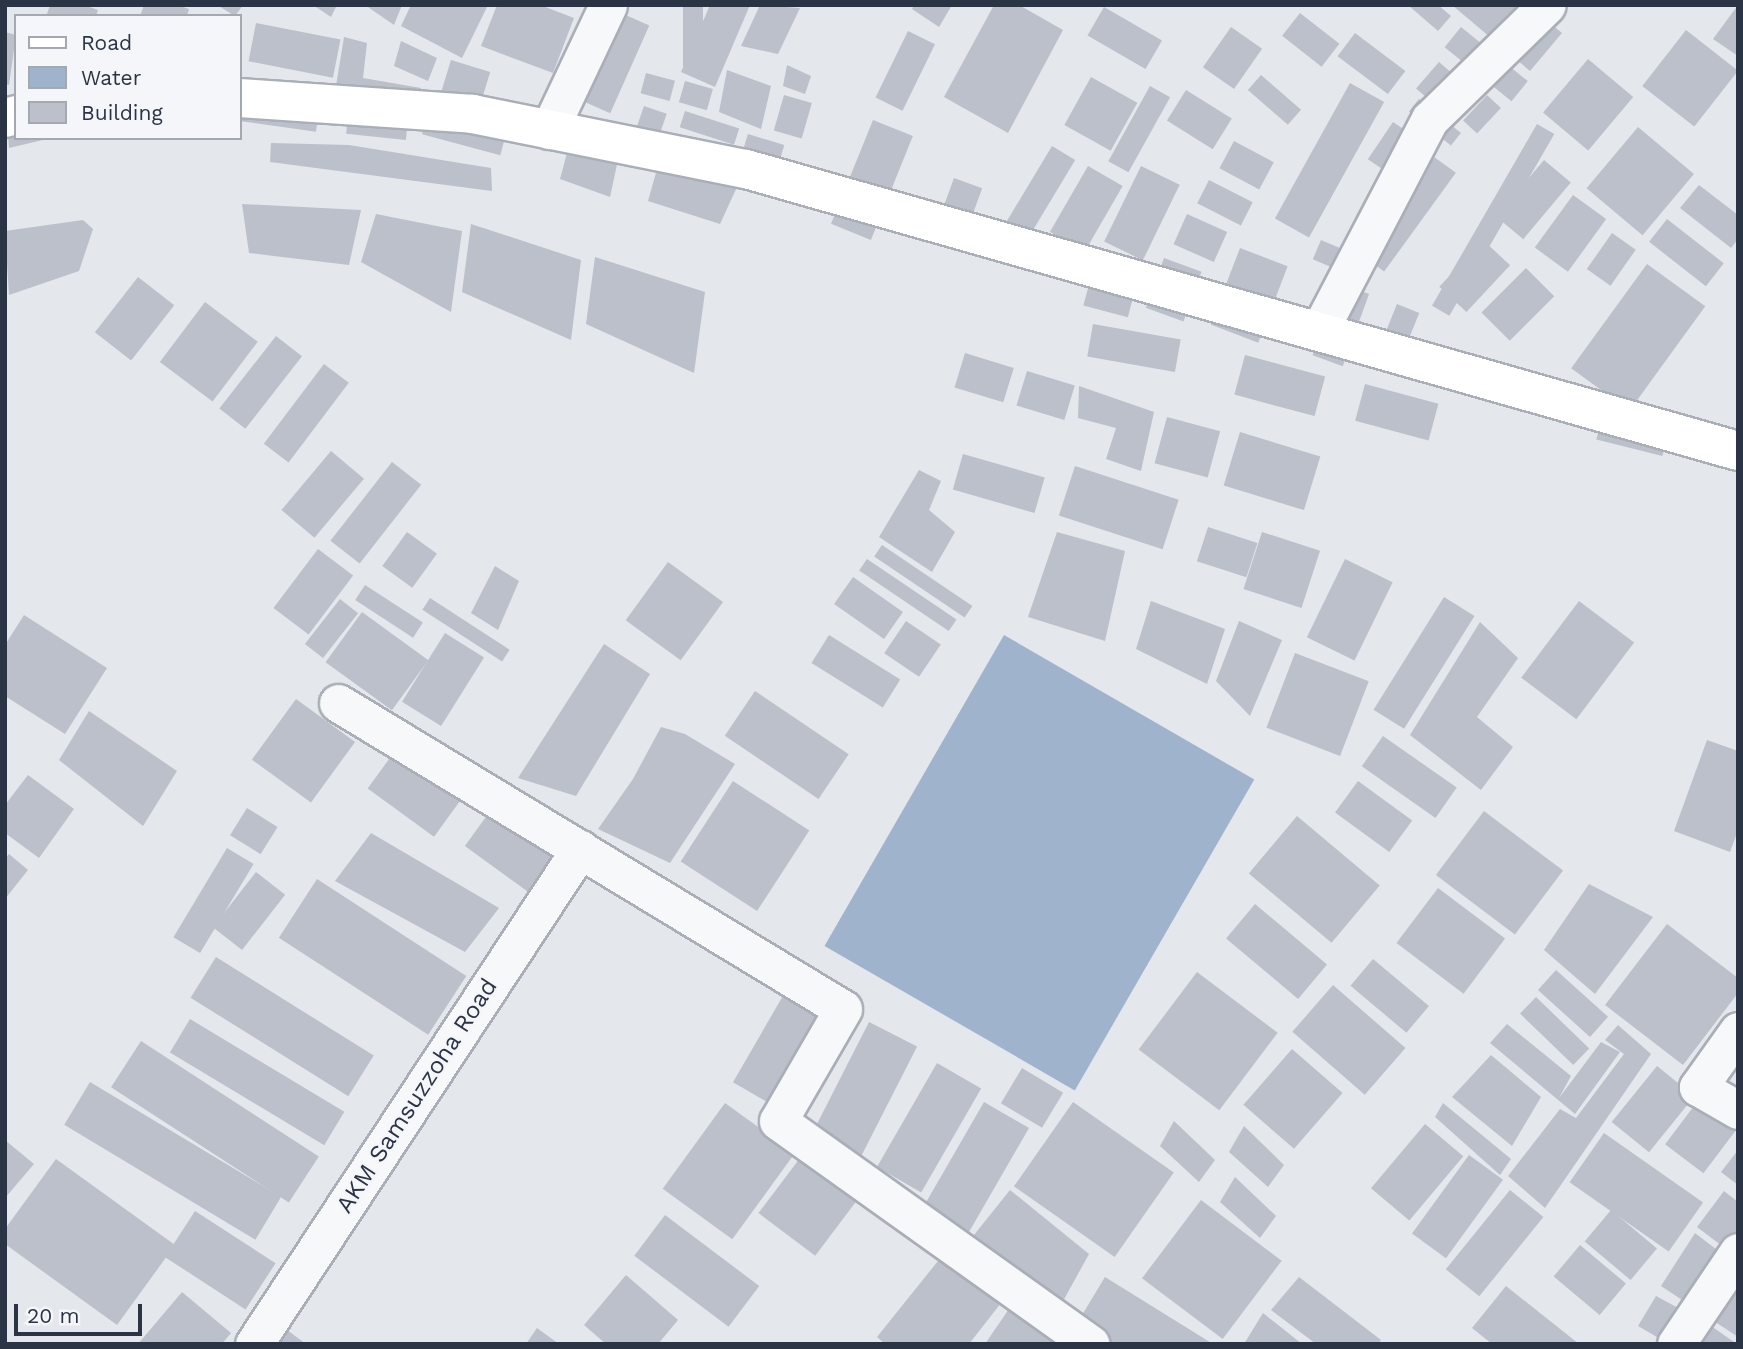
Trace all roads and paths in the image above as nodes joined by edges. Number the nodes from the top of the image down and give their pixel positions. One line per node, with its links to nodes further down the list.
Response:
1 (608, 5): 4 (street)
2 (1547, 5): 5 (street)
3 (242, 98): 4 (main road)
4 (548, 130): 5 (main road)
5 (1319, 331): 6 (main road)
6 (1738, 451)
7 (338, 703): 8 (street)
8 (580, 849): 12 (street, AKM Samsuzzoha Road); 13 (street)
9 (1738, 1031): 10 (street)
10 (1738, 1110)
11 (1738, 1252): 14 (street)
12 (254, 1344)
13 (1091, 1344)
14 (1676, 1344)

